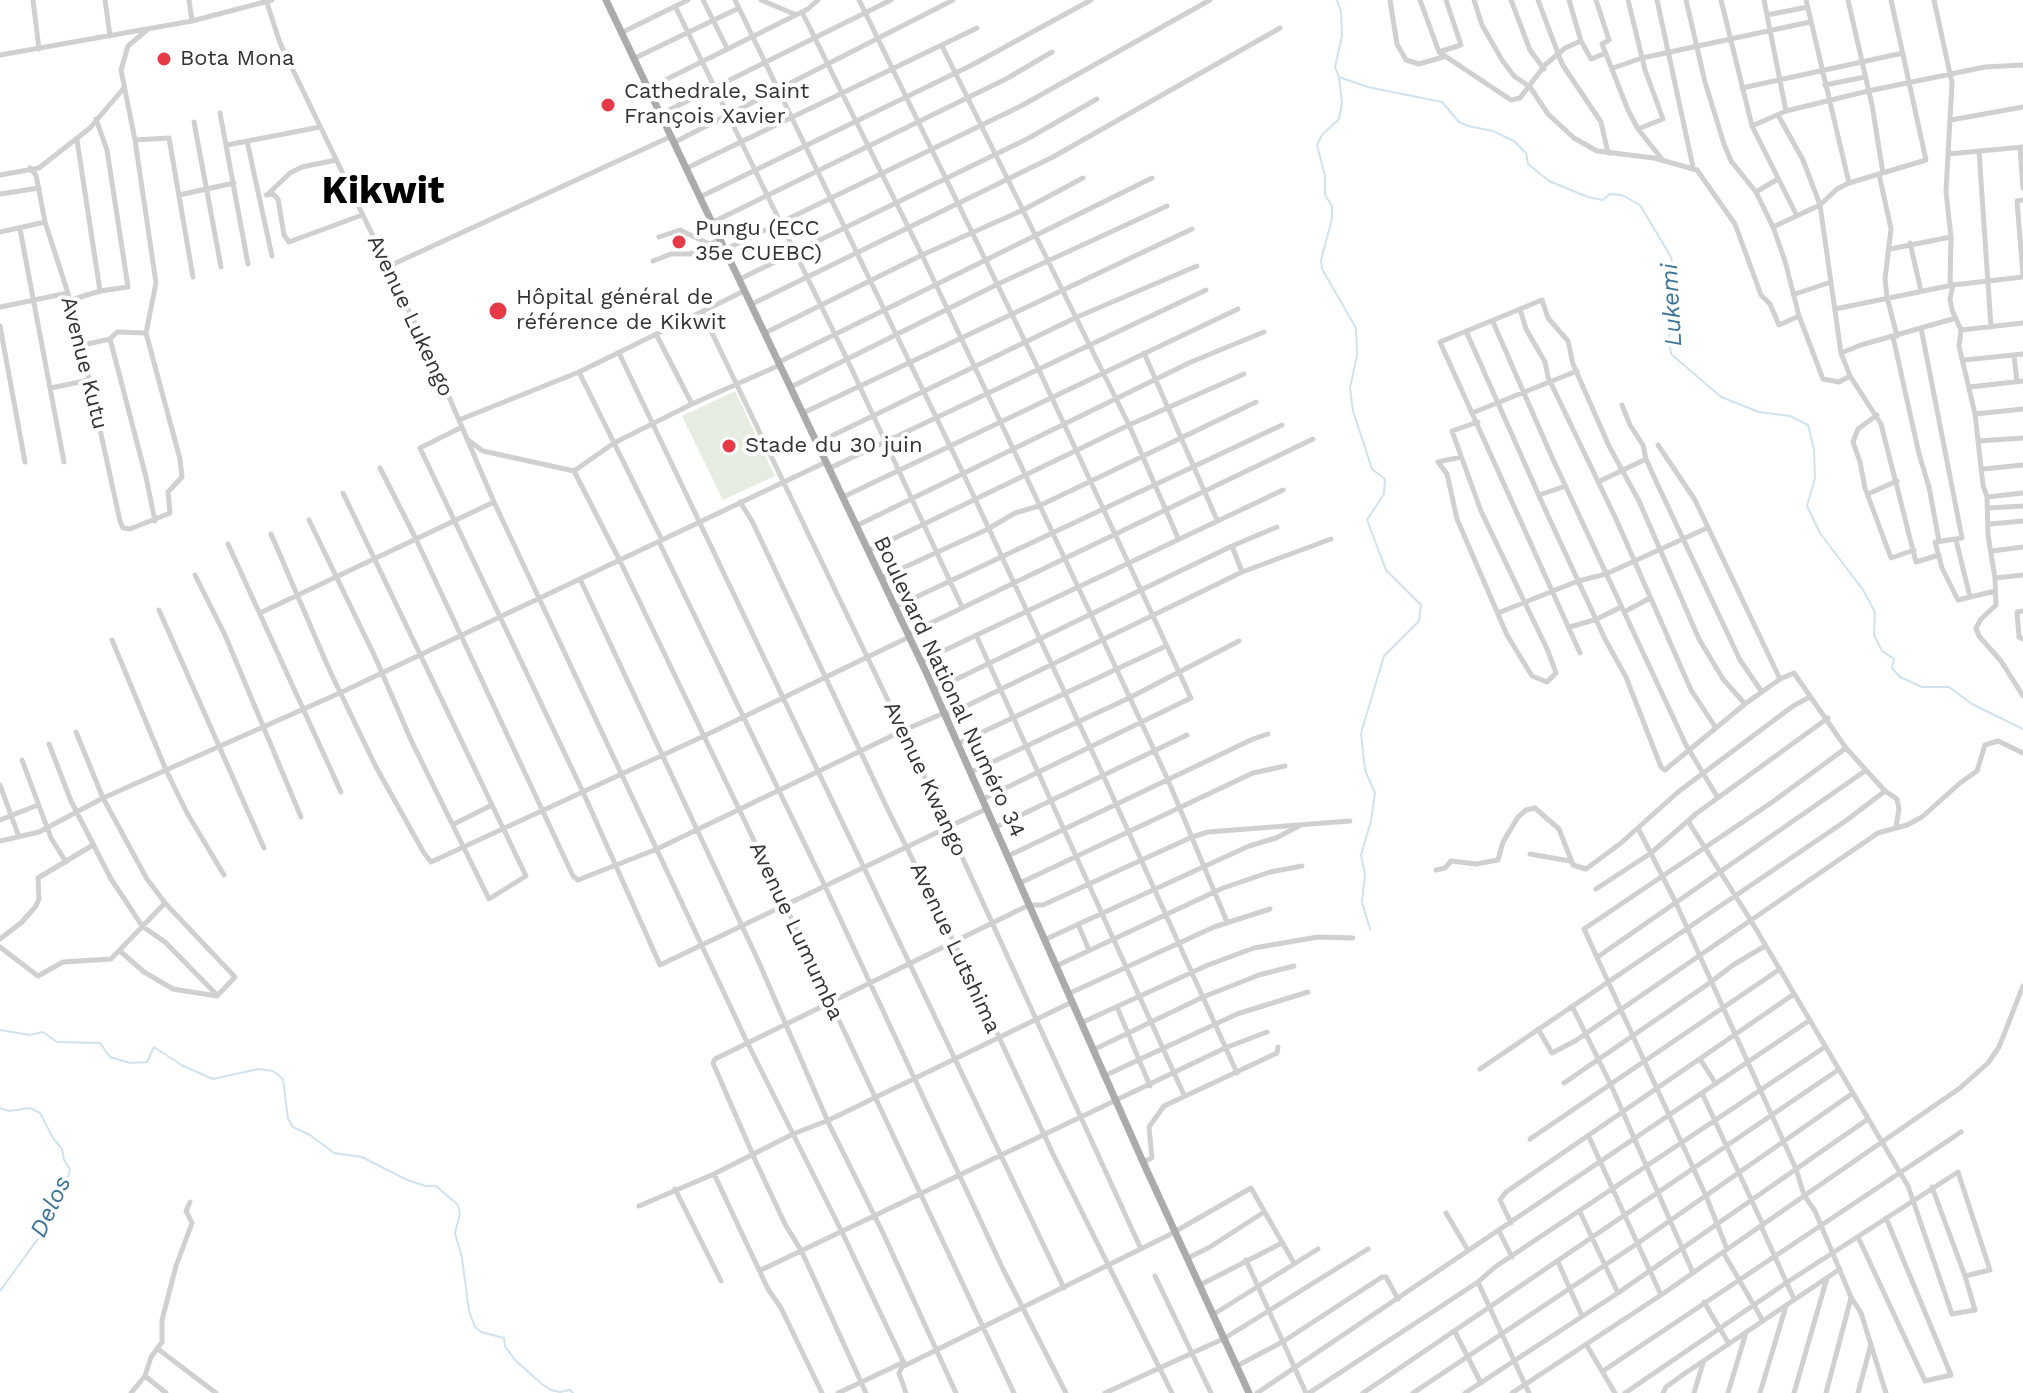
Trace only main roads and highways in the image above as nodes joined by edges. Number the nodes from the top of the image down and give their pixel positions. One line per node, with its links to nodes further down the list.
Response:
1 (606, 0): 2 (main road, Boulevard National Numéro 34)
2 (1249, 1393)

